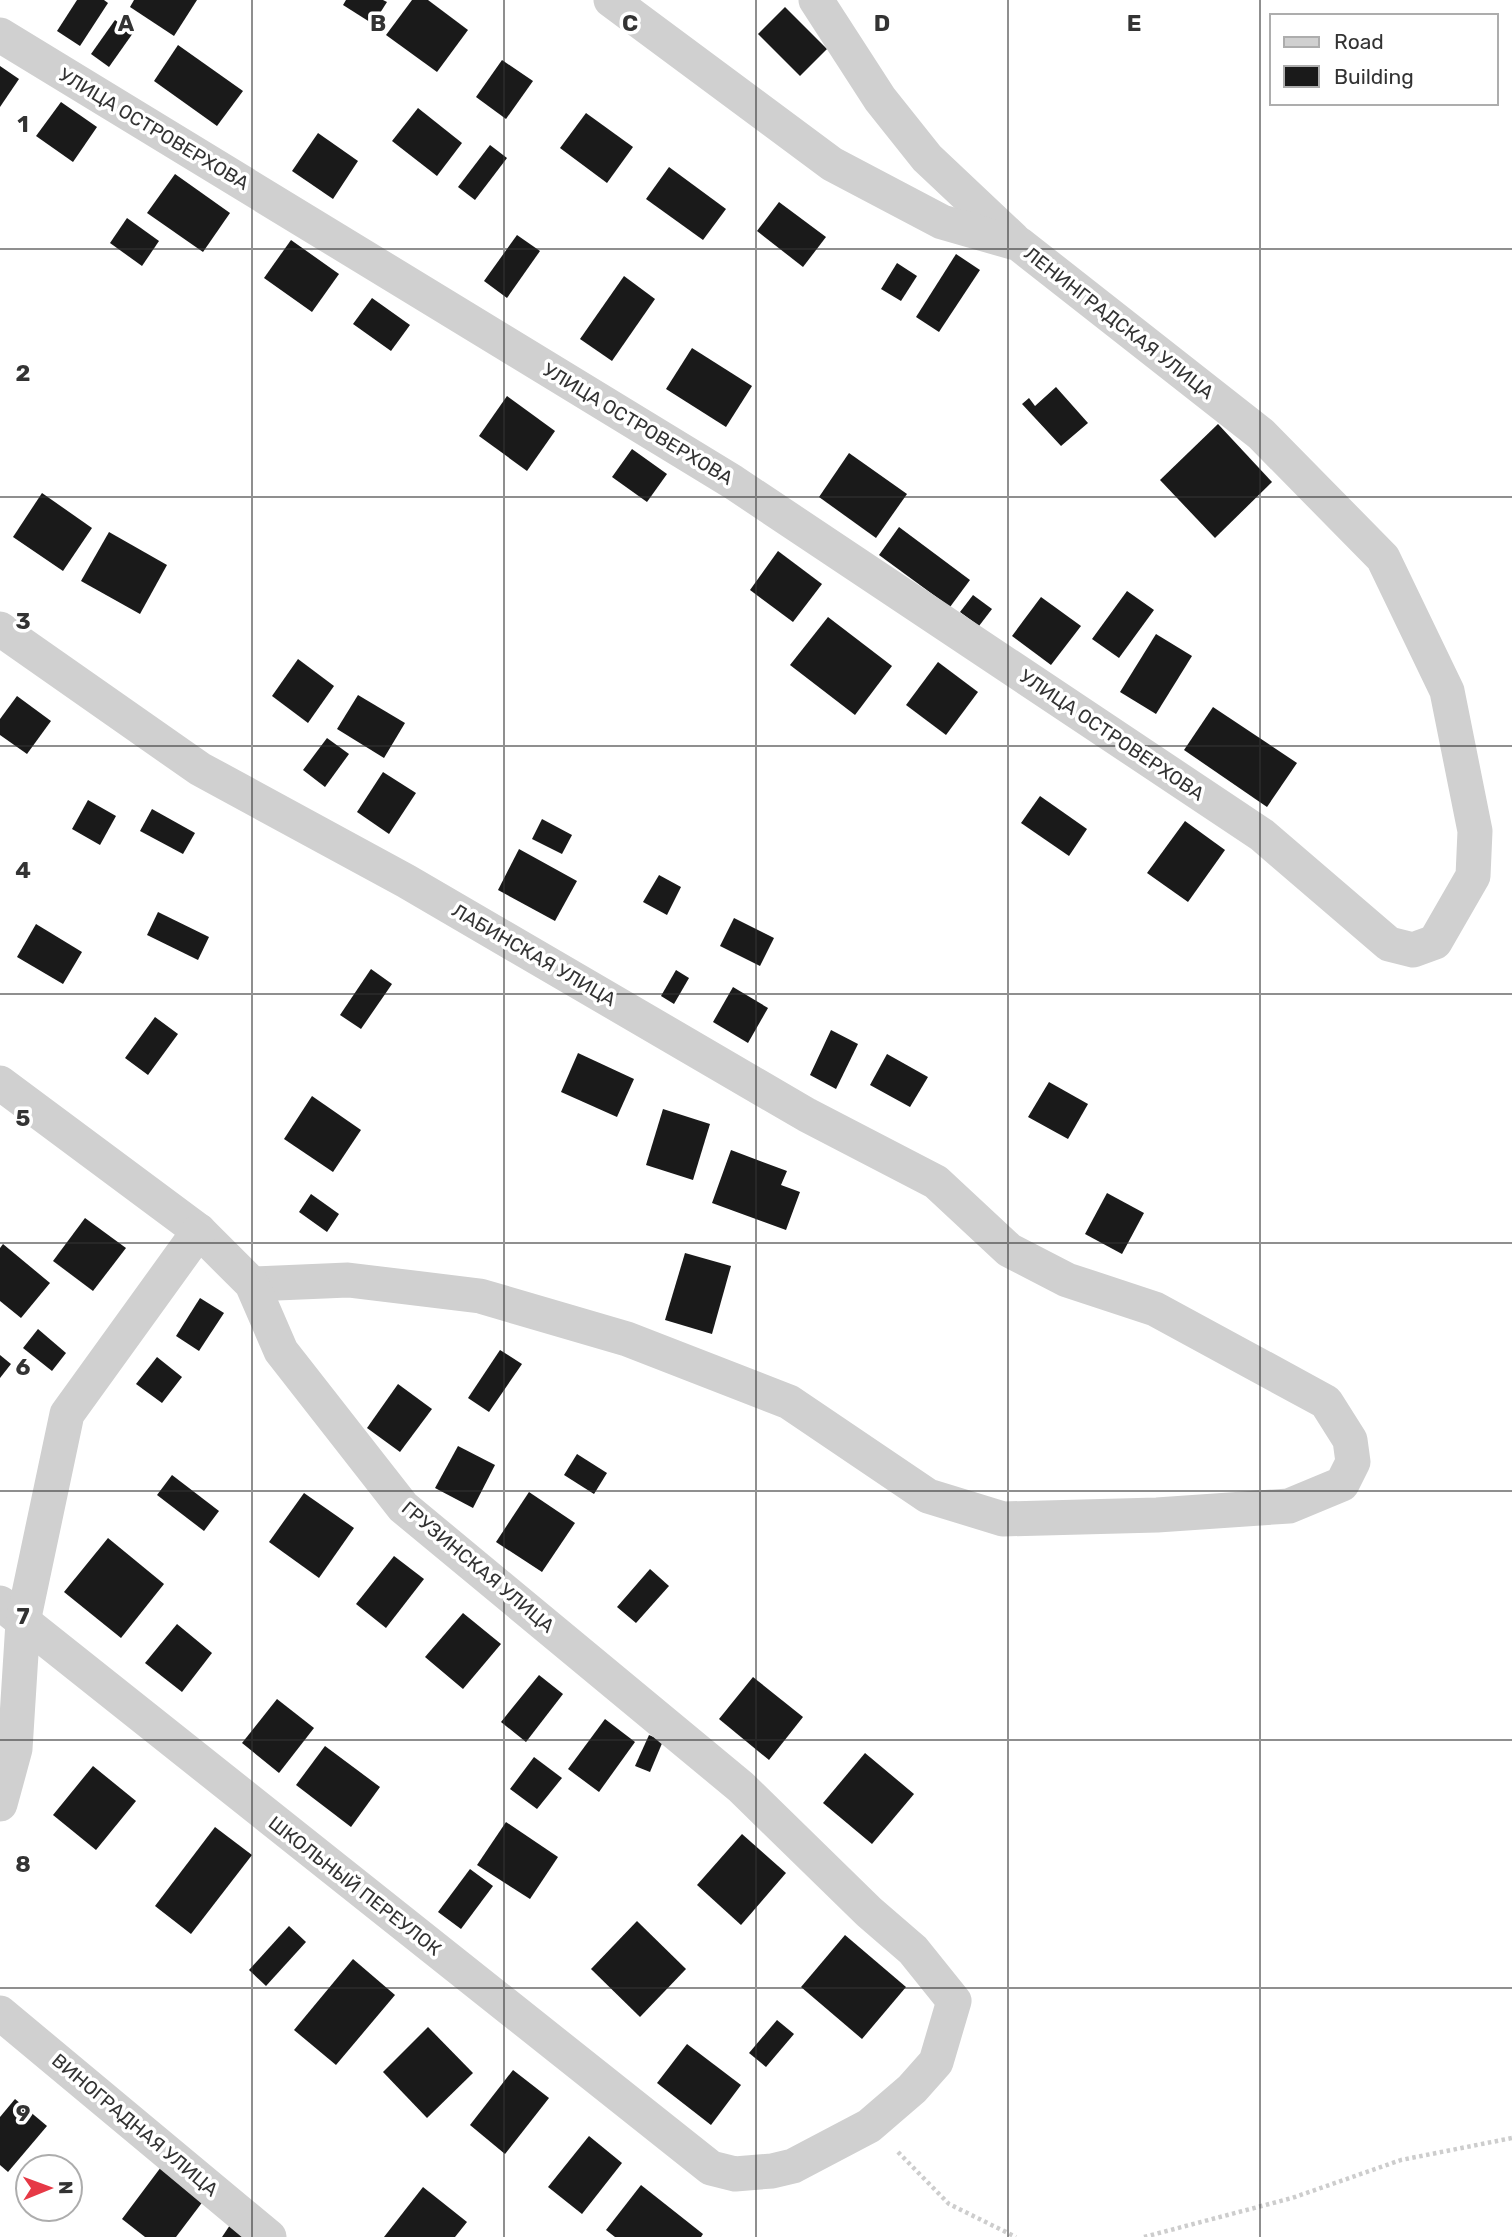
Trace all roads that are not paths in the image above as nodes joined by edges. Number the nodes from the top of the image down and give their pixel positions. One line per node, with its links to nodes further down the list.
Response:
1 (611, 0): 4 (street, ЛЕНИНГРАДСКАЯ УЛИЦА)
2 (816, 0): 4 (street)
3 (0, 34): 5 (street, УЛИЦА ОСТРОВЕРХОВА)
4 (1018, 244): 5 (street, ЛЕНИНГРАДСКАЯ УЛИЦА)
5 (1383, 558)
6 (0, 629): 9 (street, ЛАБИНСКАЯ УЛИЦА)
7 (0, 1083): 8 (street, ГРУЗИНСКАЯ УЛИЦА)
8 (199, 1231): 9 (street, ГРУЗИНСКАЯ УЛИЦА); 10 (street)
9 (252, 1284): 13 (street, ГРУЗИНСКАЯ УЛИЦА)
10 (12, 1612): 11 (street); 13 (street, ШКОЛЬНЫЙ ПЕРЕУЛОК)
11 (0, 1804)
12 (0, 2013): 14 (street, ВИНОГРАДНАЯ УЛИЦА)
13 (869, 2126)
14 (269, 2237)

